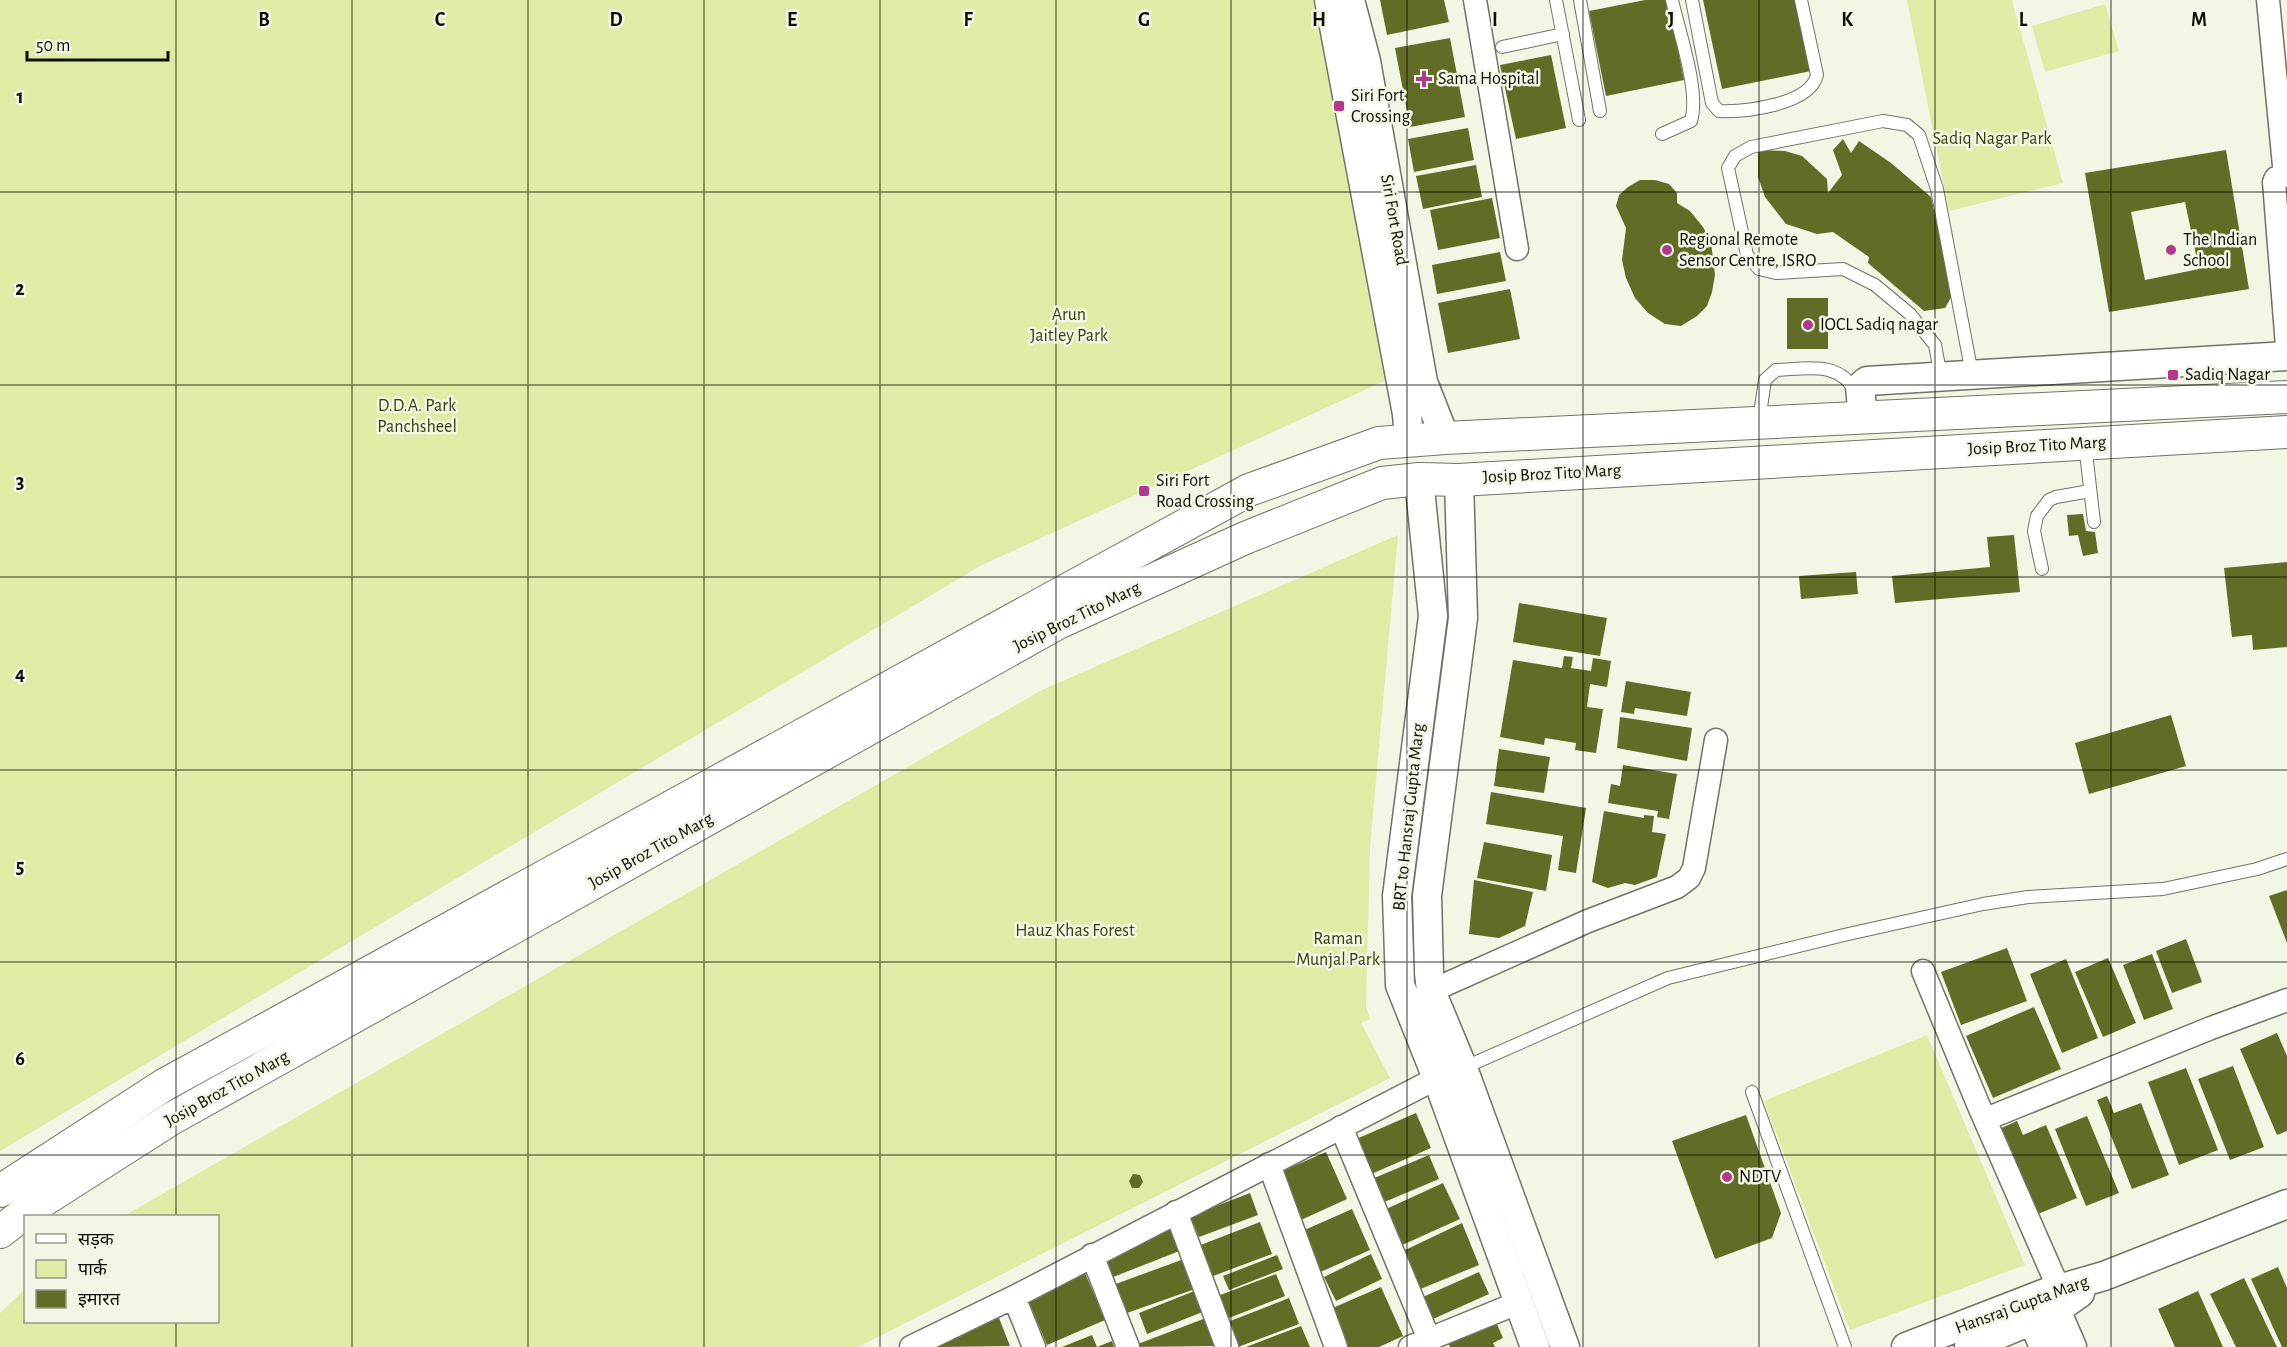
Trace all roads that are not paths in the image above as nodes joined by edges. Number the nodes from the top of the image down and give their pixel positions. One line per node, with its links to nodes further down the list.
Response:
1 (1329, 0): 26 (street, Siri Fort Road)
2 (1350, 0): 25 (street, Siri Fort Road)
3 (1474, 0): 16 (street)
4 (1556, 0): 10 (lane)
5 (1580, 0): 12 (lane)
6 (1672, 0): 14 (lane)
7 (1692, 0): 8 (lane)
8 (1801, 0)
9 (2268, 0): 15 (street)
10 (1563, 34): 11 (lane); 13 (lane)
11 (1503, 47)
12 (1600, 111)
13 (1579, 120)
14 (1662, 134)
15 (2286, 176): 17 (street)
16 (1517, 249)
17 (2287, 346)
18 (2287, 356): 19 (street)
19 (1972, 375): 20 (street); 20 (lane)
20 (1941, 377): 22 (street)
21 (2287, 397): 22 (main road, Josip Broz Tito Marg)
22 (1862, 411): 23 (main road, Josip Broz Tito Marg); 23 (lane)
23 (1759, 423): 25 (main road, Josip Broz Tito Marg)
24 (2287, 432): 27 (main road, Josip Broz Tito Marg)
25 (1444, 438): 26 (main road, Josip Broz Tito Marg)
26 (1409, 440): 30 (main road, Josip Broz Tito Marg)
27 (2085, 444): 29 (main road, Josip Broz Tito Marg); 31 (lane)
28 (1419, 479): 29 (main road, Josip Broz Tito Marg); 33 (main road, Josip Broz Tito Marg); 38 (street, BRT to Hansraj Gupta Marg)
29 (1459, 480): 37 (street, BRT to Hansraj Gupta Marg)
30 (1270, 483): 33 (main road); 48 (main road, Josip Broz Tito Marg)
31 (2090, 491): 32 (lane); 34 (lane)
32 (2094, 522)
33 (1283, 523): 51 (main road, Josip Broz Tito Marg)
34 (2042, 569)
35 (1716, 740): 40 (street)
36 (2287, 859): 42 (lane)
37 (1428, 931): 38 (street); 40 (street, BRT to Hansraj Gupta Marg)
38 (1397, 933): 43 (street, BRT to Hansraj Gupta Marg)
39 (1923, 971): 45 (street)
40 (1431, 991): 42 (street, BRT to Hansraj Gupta Marg)
41 (2287, 1000): 45 (street)
42 (1463, 1068): 43 (street); 63 (street, BRT to Hansraj Gupta Marg)
43 (1437, 1078): 46 (street); 54 (street, BRT to Hansraj Gupta Marg)
44 (1752, 1092): 64 (lane)
45 (1986, 1119): 55 (street)
46 (1341, 1127): 47 (street); 56 (street)
47 (1269, 1164): 50 (street); 61 (street)
48 (0, 1191)
49 (2287, 1204): 55 (street, Hansraj Gupta Marg)
50 (1176, 1212): 52 (street); 60 (street)
51 (0, 1232)
52 (1092, 1255): 53 (street); 59 (street)
53 (1014, 1297): 57 (street); 58 (street)
54 (1520, 1302): 56 (street); 62 (street, BRT to Hansraj Gupta Marg)
55 (2044, 1303): 65 (street, Hansraj Gupta Marg); 66 (street, Hansraj Gupta Marg); 67 (street); 68 (street)
56 (1420, 1343)
57 (918, 1345)
58 (1034, 1347)
59 (1128, 1347)
60 (1227, 1347)
61 (1336, 1347)
62 (1535, 1347)
63 (1565, 1347)
64 (1845, 1347)
65 (1906, 1347)
66 (1969, 1347)
67 (2044, 1347)
68 (2072, 1347)

